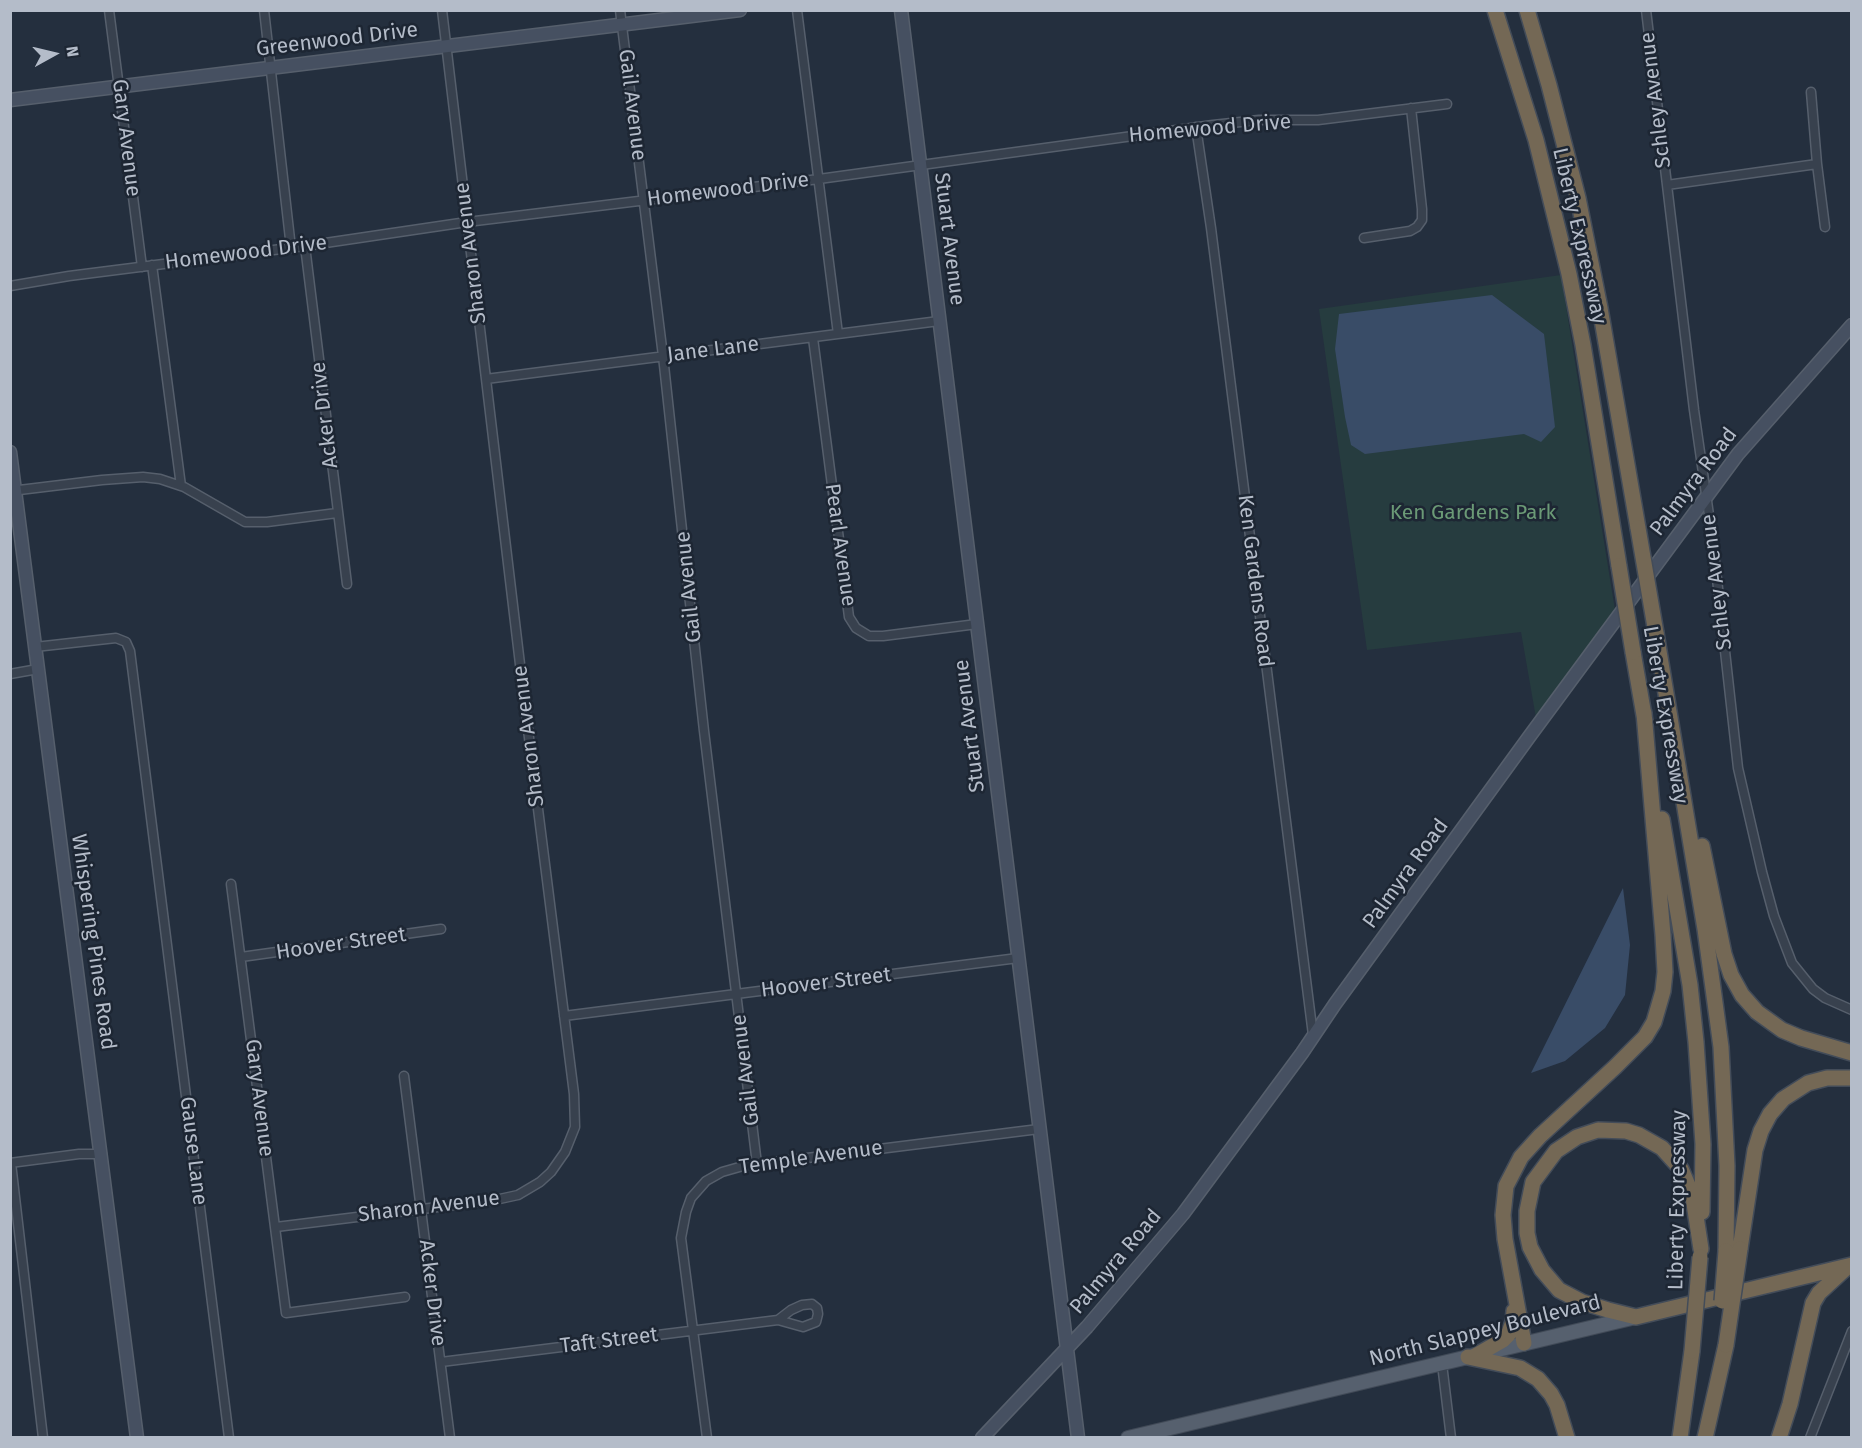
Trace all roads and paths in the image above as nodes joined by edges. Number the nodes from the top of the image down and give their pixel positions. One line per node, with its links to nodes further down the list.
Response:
1 (110, 10): 14 (street, Gary Avenue)
2 (264, 10): 13 (street)
3 (442, 10): 12 (street, Sharon Avenue)
4 (620, 10): 11 (street, Gail Avenue)
5 (740, 10): 11 (street, Greenwood Drive)
6 (797, 10): 22 (street)
7 (901, 10): 21 (street, Stuart Avenue)
8 (1495, 10): 50 (highway, Liberty Expressway, bridge)
9 (1527, 10): 49 (highway, Liberty Expressway, bridge)
10 (1646, 10): 23 (street, Schley Avenue)
11 (622, 25): 12 (street, Greenwood Drive); 24 (street, Gail Avenue)
12 (446, 47): 13 (street, Greenwood Drive); 25 (street, Sharon Avenue)
13 (271, 69): 14 (street, Greenwood Drive); 29 (street)
14 (120, 88): 16 (street, Greenwood Drive); 31 (street, Gary Avenue)
15 (1811, 92): 20 (street)
16 (10, 100)
17 (1447, 104): 18 (street, Homewood Drive)
18 (1411, 108): 19 (street, Homewood Drive); 27 (street)
19 (1196, 128): 21 (street, Homewood Drive); 58 (street, Ken Gardens Road)
20 (1817, 164): 23 (street); 26 (street)
21 (920, 165): 22 (street, Homewood Drive); 33 (street, Stuart Avenue)
22 (819, 179): 24 (street, Homewood Drive); 35 (street)
23 (1667, 185): 42 (street, Schley Avenue)
24 (644, 200): 25 (street, Homewood Drive); 37 (street, Gail Avenue)
25 (467, 222): 28 (street, Homewood Drive); 38 (street, Sharon Avenue)
26 (1826, 227)
27 (1364, 238)
28 (305, 246): 29 (street, Homewood Drive); 43 (street, Acker Drive)
29 (291, 248): 30 (street, Homewood Drive)
30 (152, 265): 31 (street, Homewood Drive); 40 (street)
31 (142, 267): 32 (street, Homewood Drive)
32 (10, 286)
33 (939, 321): 35 (street, Jane Lane); 45 (street, Stuart Avenue)
34 (1851, 325): 42 (street, Palmyra Road)
35 (838, 334): 36 (street, Jane Lane)
36 (813, 338): 37 (street, Jane Lane); 45 (street, Pearl Avenue)
37 (663, 356): 38 (street, Jane Lane); 55 (street, Gail Avenue)
38 (486, 379): 57 (street, Sharon Avenue)
39 (10, 452): 41 (street, Whispering Pines Road)
40 (181, 486): 41 (street); 43 (street)
41 (13, 491): 46 (street, Whispering Pines Road)
42 (1707, 497): 56 (street, Schley Avenue); 58 (street, Palmyra Road)
43 (337, 513): 44 (street, Acker Drive)
44 (347, 584)
45 (977, 624): 54 (street, Stuart Avenue)
46 (35, 647): 47 (street, Whispering Pines Road); 84 (street, Gause Lane)
47 (38, 669): 48 (street); 63 (street, Whispering Pines Road)
48 (10, 674)
49 (1697, 848): 59 (highway); 68 (highway)
50 (1663, 863): 69 (highway, Liberty Expressway); 71 (highway)
51 (231, 884): 53 (street, Gary Avenue)
52 (441, 929): 53 (street, Hoover Street)
53 (241, 957): 67 (street, Gary Avenue)
54 (1018, 958): 55 (street, Hoover Street); 62 (street, Stuart Avenue)
55 (738, 994): 57 (street, Hoover Street); 65 (street, Gail Avenue)
56 (1851, 1010)
57 (564, 1016): 66 (street, Sharon Avenue)
58 (1313, 1035): 78 (street, Palmyra Road)
59 (1851, 1053)
60 (404, 1076): 66 (street, Acker Drive)
61 (1851, 1078): 68 (highway)
62 (1039, 1129): 65 (street, Temple Avenue); 78 (street, Stuart Avenue)
63 (102, 1154): 64 (street); 83 (street, Whispering Pines Road)
64 (11, 1163): 82 (street)
65 (757, 1164): 75 (street, Temple Avenue)
66 (421, 1209): 67 (street, Sharon Avenue); 80 (street, Acker Drive)
67 (276, 1227): 72 (street, Gary Avenue)
68 (1733, 1250): 93 (highway, bridge)
69 (1701, 1253): 73 (highway); 92 (highway, Liberty Expressway, bridge)
70 (1851, 1262): 73 (highway, North Slappey Boulevard); 94 (highway)
71 (1514, 1293): 77 (highway); 79 (highway)
72 (405, 1297)
73 (1636, 1317): 77 (main road, North Slappey Boulevard)
74 (778, 1320): 75 (street, Taft Street)
75 (693, 1330): 80 (street, Taft Street); 86 (street, Temple Avenue)
76 (1851, 1330): 95 (street)
77 (1524, 1343): 79 (main road, North Slappey Boulevard)
78 (1068, 1347): 87 (street, Palmyra Road); 88 (street, Stuart Avenue)
79 (1471, 1356): 81 (main road, North Slappey Boulevard); 91 (highway)
80 (441, 1362): 85 (street, Acker Drive)
81 (1442, 1364): 89 (main road, North Slappey Boulevard); 90 (street)
82 (43, 1437)
83 (137, 1437)
84 (229, 1437)
85 (450, 1437)
86 (707, 1437)
87 (982, 1437)
88 (1078, 1437)
89 (1128, 1437)
90 (1451, 1437)
91 (1567, 1437)
92 (1680, 1437)
93 (1705, 1437)
94 (1779, 1437)
95 (1810, 1437)

